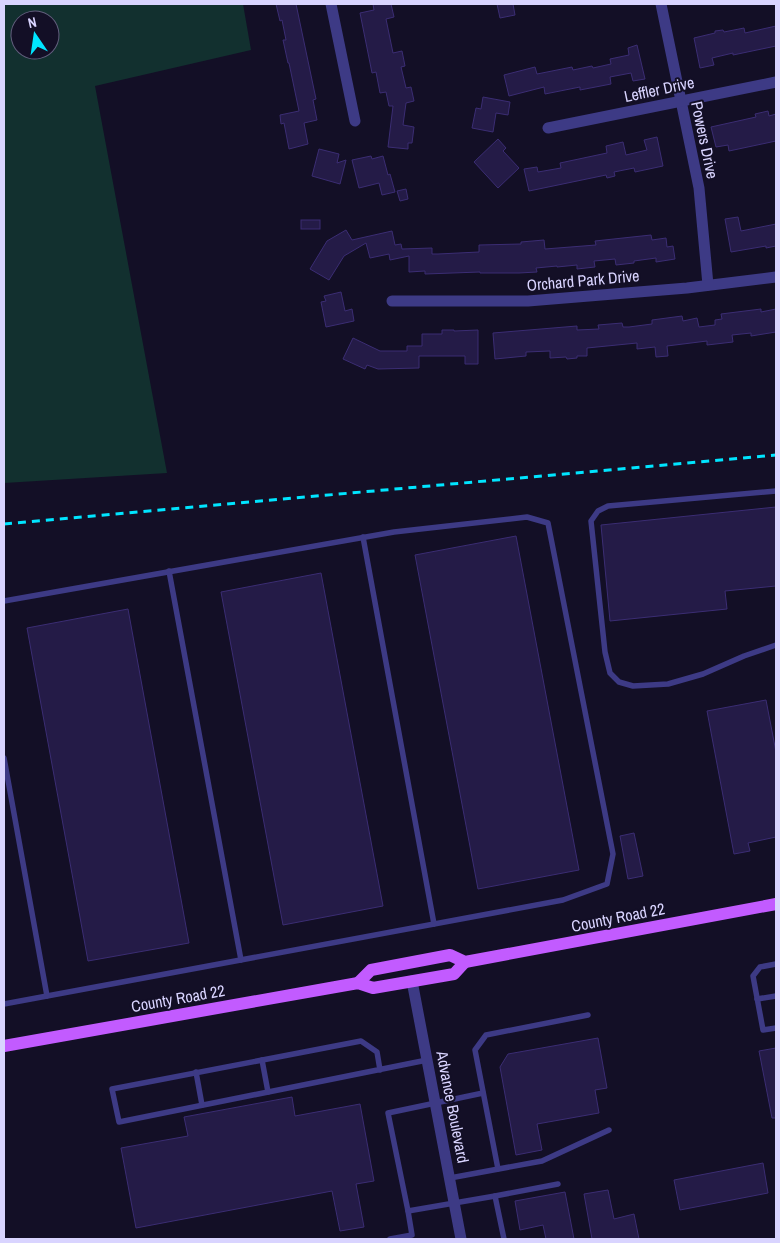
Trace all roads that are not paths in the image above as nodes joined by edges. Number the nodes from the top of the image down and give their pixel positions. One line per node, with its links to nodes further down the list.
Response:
1 (331, 4): 5 (street)
2 (661, 4): 4 (street, Powers Drive)
3 (776, 82): 4 (street, Leffler Drive)
4 (680, 101): 6 (street, Leffler Drive); 8 (street, Powers Drive)
5 (355, 121)
6 (548, 128)
7 (776, 278): 8 (street, Orchard Park Drive)
8 (708, 285): 9 (street, Orchard Park Drive)
9 (392, 301)
10 (776, 491): 14 (lane)
11 (363, 537): 12 (lane); 17 (lane); 17 (lane)
12 (169, 571): 13 (lane); 18 (lane)
13 (4, 601)
14 (776, 646)
15 (4, 758): 23 (lane)
16 (776, 904): 19 (main road, County Road 22)
17 (434, 924): 18 (lane)
18 (242, 960): 23 (lane)
19 (465, 962): 21 (main road, County Road 22); 22 (main road, County Road 22)
20 (776, 964): 25 (lane)
21 (412, 981): 22 (main road, County Road 22); 31 (street, Advance Boulevard)
22 (358, 983): 29 (main road, County Road 22)
23 (47, 996): 26 (lane)
24 (776, 996): 25 (lane)
25 (757, 999): 28 (lane)
26 (4, 1004)
27 (588, 1015): 35 (lane)
28 (776, 1028)
29 (4, 1046)
30 (262, 1060): 32 (lane); 33 (lane); 34 (lane)
31 (427, 1060): 32 (lane); 36 (street, Advance Boulevard)
32 (380, 1070): 34 (lane)
33 (196, 1072): 37 (lane); 37 (lane)
34 (268, 1092): 37 (lane)
35 (484, 1093): 36 (lane); 39 (lane)
36 (436, 1104): 40 (street, Advance Boulevard); 44 (lane)
37 (202, 1105)
38 (609, 1130): 39 (lane)
39 (498, 1169): 40 (lane)
40 (450, 1178): 43 (street, Advance Boulevard)
41 (558, 1184): 42 (lane)
42 (495, 1196): 43 (lane); 47 (lane)
43 (454, 1202): 44 (lane); 46 (street, Advance Boulevard)
44 (408, 1211): 45 (lane)
45 (390, 1239)
46 (461, 1239)
47 (504, 1239)

